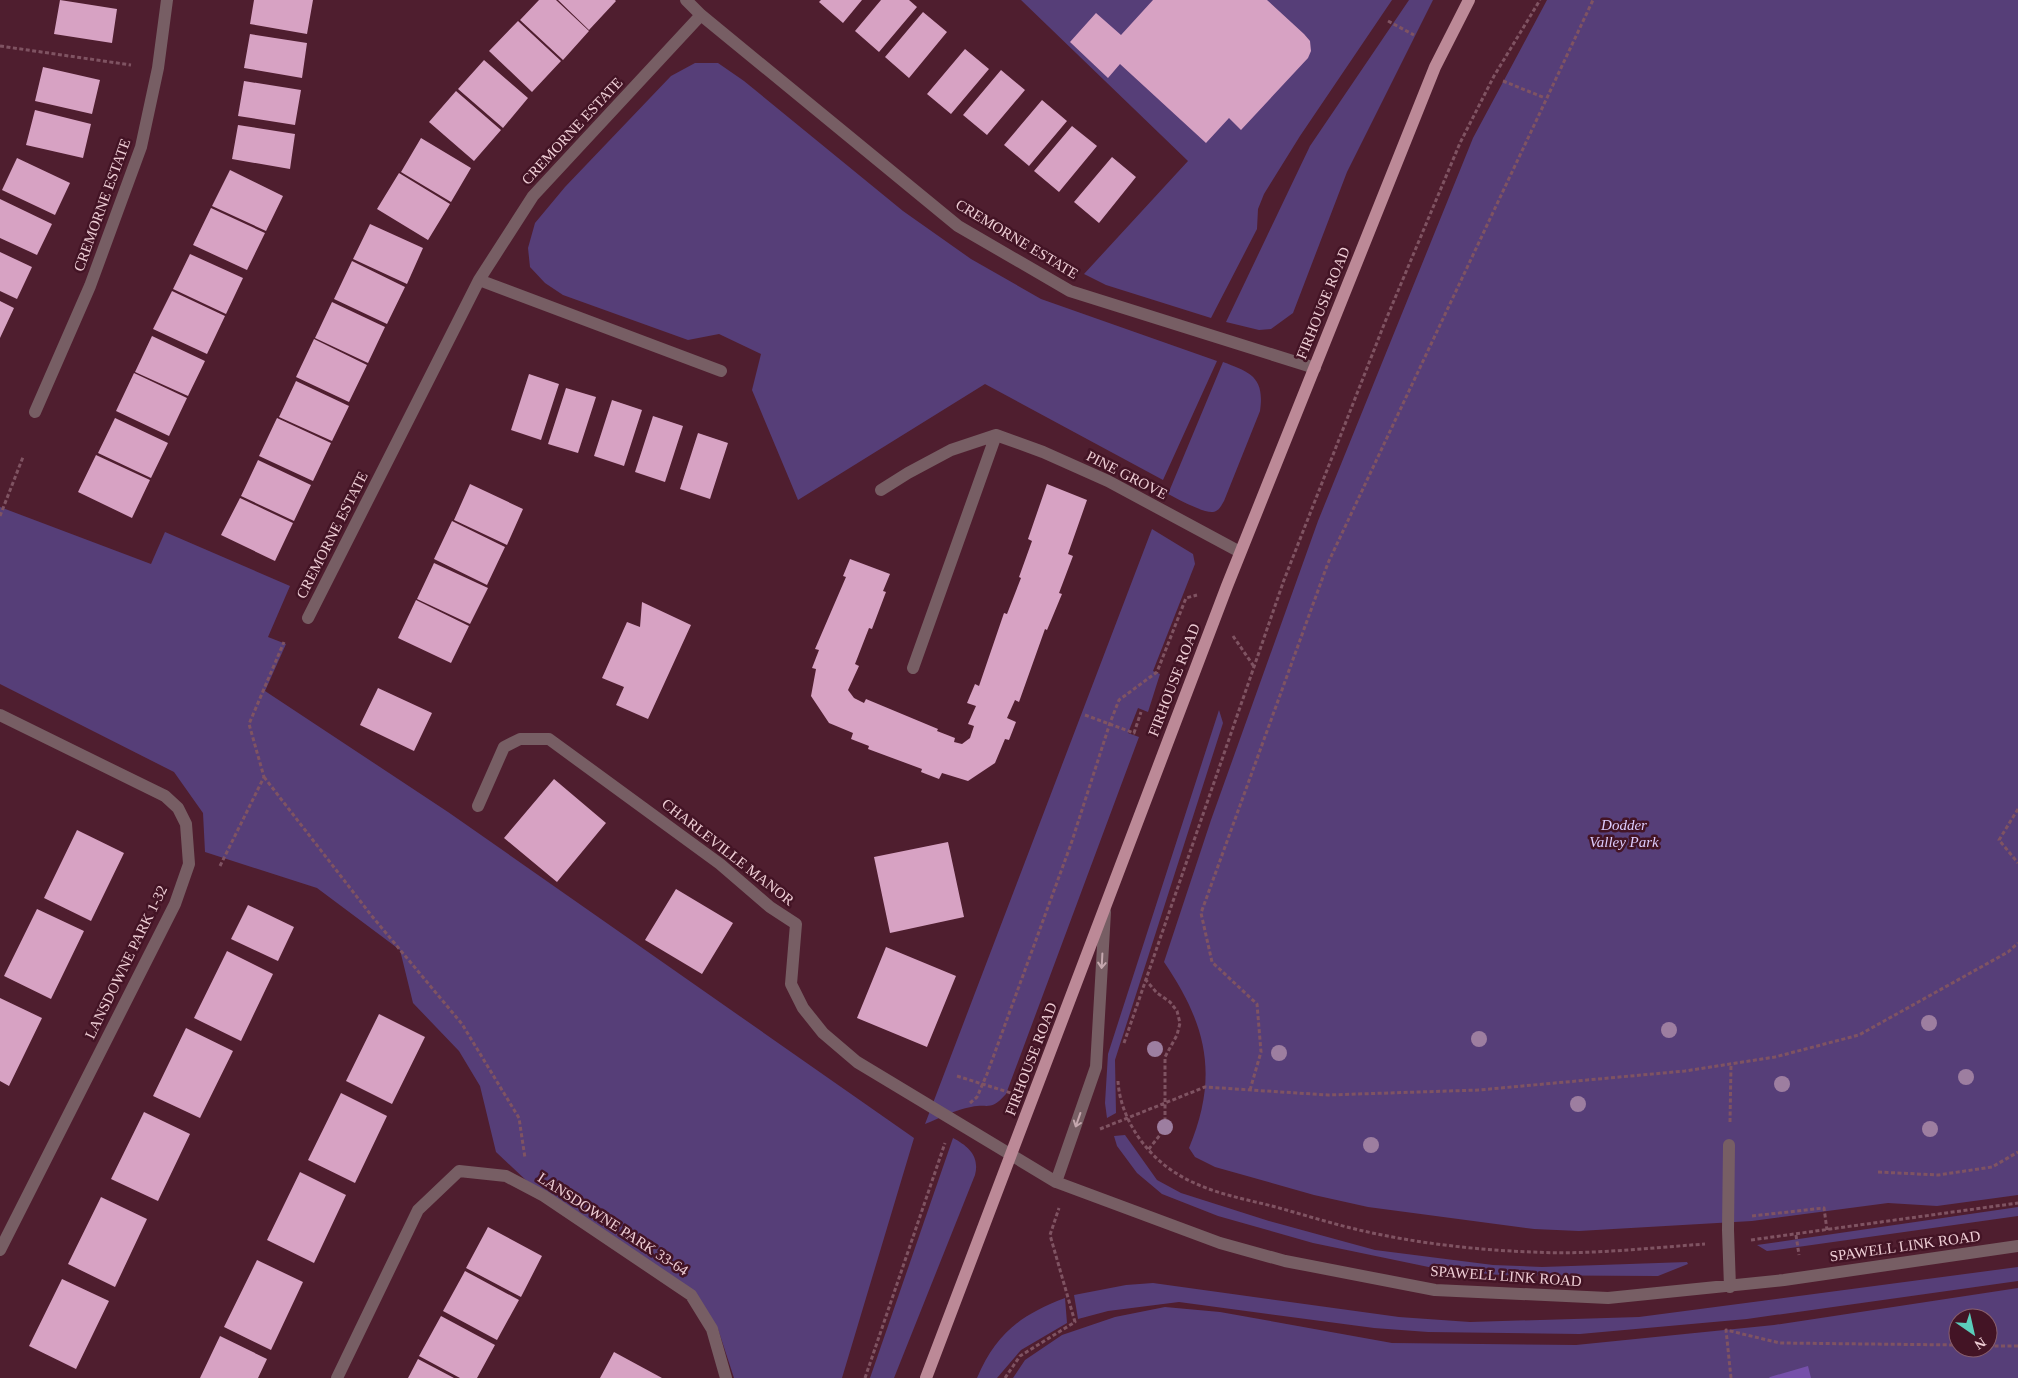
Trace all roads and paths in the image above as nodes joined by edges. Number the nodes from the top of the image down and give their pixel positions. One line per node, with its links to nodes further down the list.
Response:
1 (167, 0): 16 (street, CREMORNE ESTATE)
2 (686, 0): 6 (street, CREMORNE ESTATE)
3 (1469, 0): 14 (main road, FIRHOUSE ROAD)
4 (1540, 0): 27 (path)
5 (1593, 0): 12 (path)
6 (702, 15): 13 (street, CREMORNE ESTATE); 14 (street, CREMORNE ESTATE)
7 (1388, 22): 8 (path)
8 (1414, 35)
9 (0, 46): 10 (path)
10 (131, 64)
11 (1503, 81): 12 (path)
12 (1545, 98): 46 (path)
13 (480, 280): 15 (street); 24 (street, CREMORNE ESTATE)
14 (1315, 368): 21 (main road, FIRHOUSE ROAD)
15 (721, 371)
16 (35, 412)
17 (996, 435): 19 (street); 21 (street, PINE GROVE); 26 (street)
18 (23, 457): 20 (path)
19 (880, 490)
20 (0, 516)
21 (1240, 552): 22 (main road, FIRHOUSE ROAD)
22 (1227, 586): 23 (main road, FIRHOUSE ROAD); 31 (path)
23 (1217, 613): 27 (path); 37 (main road, FIRHOUSE ROAD)
24 (308, 618)
25 (284, 642): 32 (path)
26 (913, 668)
27 (1255, 668): 39 (path)
28 (1142, 712): 31 (path)
29 (0, 715): 65 (street, LANSDOWNE PARK 1-32)
30 (1085, 715): 31 (path)
31 (1110, 724): 44 (path)
32 (264, 776): 36 (path); 55 (path)
33 (478, 806): 49 (street, CHARLEVILLE MANOR)
34 (2018, 809): 35 (path)
35 (2018, 863)
36 (220, 866)
37 (1105, 912): 54 (main road, FIRHOUSE ROAD); 57 (street, one-way to 57)
38 (2018, 943): 41 (path)
39 (1145, 978): 40 (path); 47 (path)
40 (1120, 1052)
41 (1730, 1065): 46 (path); 51 (path)
42 (958, 1076): 44 (path)
43 (1118, 1078): 48 (path)
44 (983, 1083): 45 (path)
45 (1005, 1090)
46 (1250, 1090): 47 (path)
47 (1165, 1103): 48 (path); 52 (path)
48 (1128, 1119): 50 (path); 52 (path)
49 (952, 1120): 54 (street, CHARLEVILLE MANOR); 73 (path)
50 (1094, 1132)
51 (1729, 1145): 59 (street)
52 (1148, 1150): 63 (path)
53 (2018, 1152): 56 (path)
54 (1012, 1155): 57 (street, SPAWELL LINK ROAD); 74 (main road, FIRHOUSE ROAD)
55 (525, 1160)
56 (1878, 1172)
57 (1056, 1182): 67 (street, SPAWELL LINK ROAD)
58 (2018, 1203): 60 (path)
59 (1728, 1219): 60 (path); 63 (street)
60 (1827, 1230): 61 (path)
61 (1796, 1234): 63 (path); 66 (path)
62 (1050, 1235): 75 (path)
63 (1728, 1243): 67 (street)
64 (2018, 1246): 67 (street, SPAWELL LINK ROAD)
65 (0, 1250)
66 (1800, 1257)
67 (1730, 1287)
68 (1948, 1345): 76 (path)
69 (1998, 1346): 70 (path)
70 (2018, 1346)
71 (337, 1378): 72 (street, LANSDOWNE PARK 33-64)
72 (726, 1378)
73 (865, 1378)
74 (926, 1378)
75 (1005, 1378)
76 (1730, 1378)

